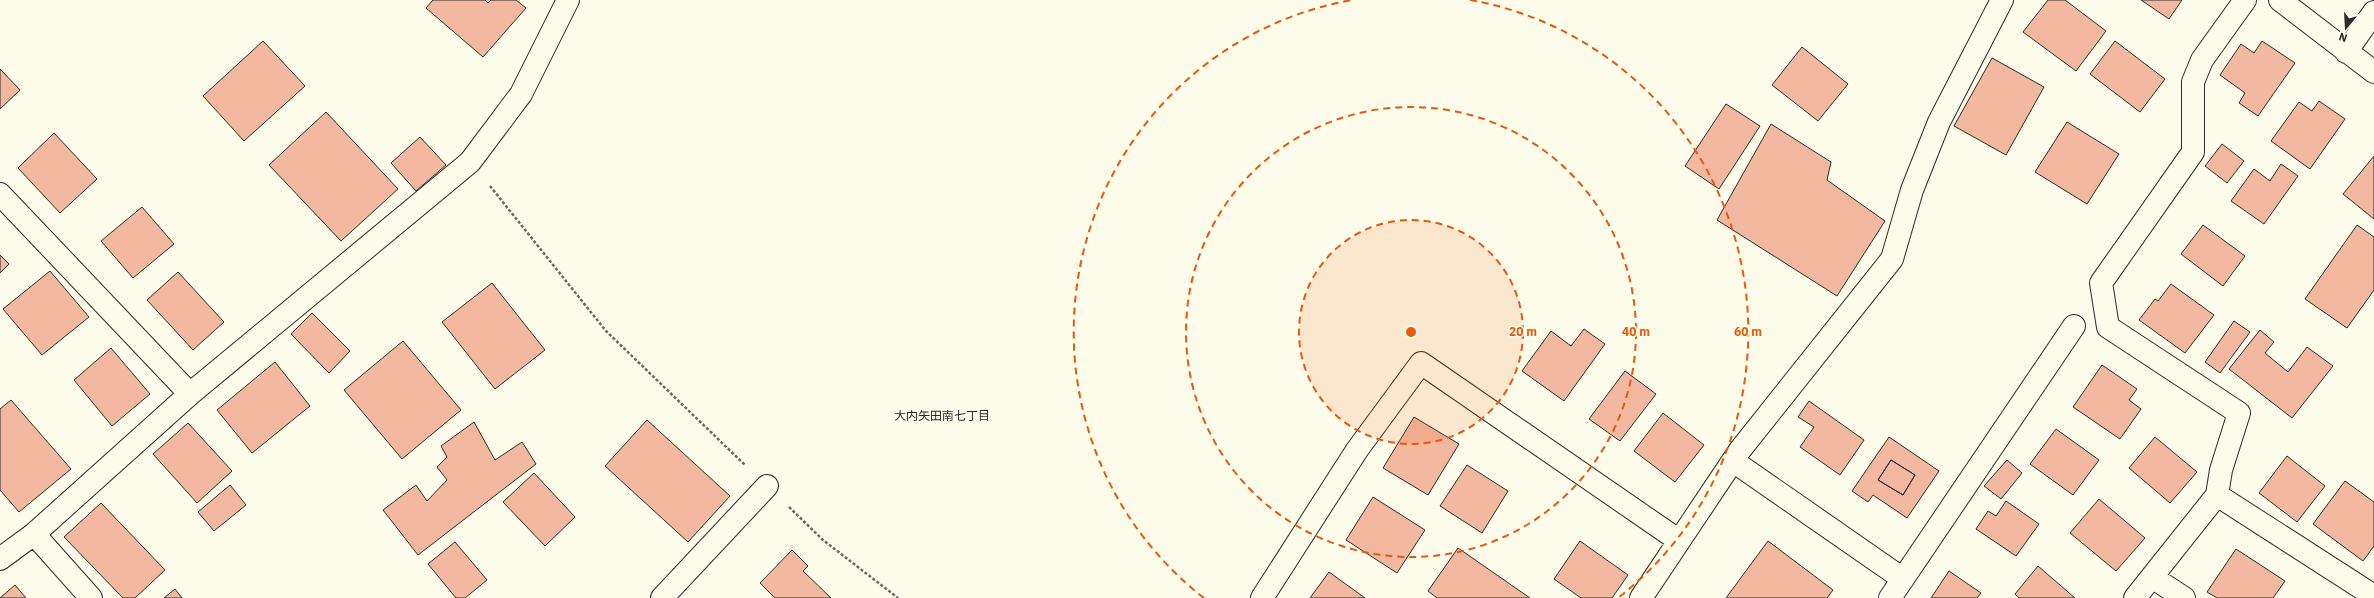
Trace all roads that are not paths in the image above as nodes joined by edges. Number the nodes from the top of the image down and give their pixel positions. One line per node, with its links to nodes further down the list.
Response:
1 (2002, 0): 11 (street)
2 (2245, 0): 13 (street)
3 (2280, 0): 6 (street)
4 (566, 1): 10 (street)
5 (2374, 12): 6 (street)
6 (2346, 52): 7 (street)
7 (2374, 72)
8 (0, 194): 10 (street)
9 (2074, 326): 18 (street)
10 (190, 394): 14 (street)
11 (1733, 461): 15 (street); 18 (street)
12 (767, 486): 21 (street)
13 (2217, 495): 17 (street); 19 (street)
14 (34, 534): 16 (street); 20 (street)
15 (1678, 540): 22 (street); 23 (street)
16 (0, 559)
17 (2152, 577): 25 (street); 26 (street)
18 (1903, 579): 24 (street)
19 (2374, 596)
20 (91, 598)
21 (662, 598)
22 (1262, 598)
23 (1641, 598)
24 (1890, 598)
25 (2135, 598)
26 (2184, 598)

